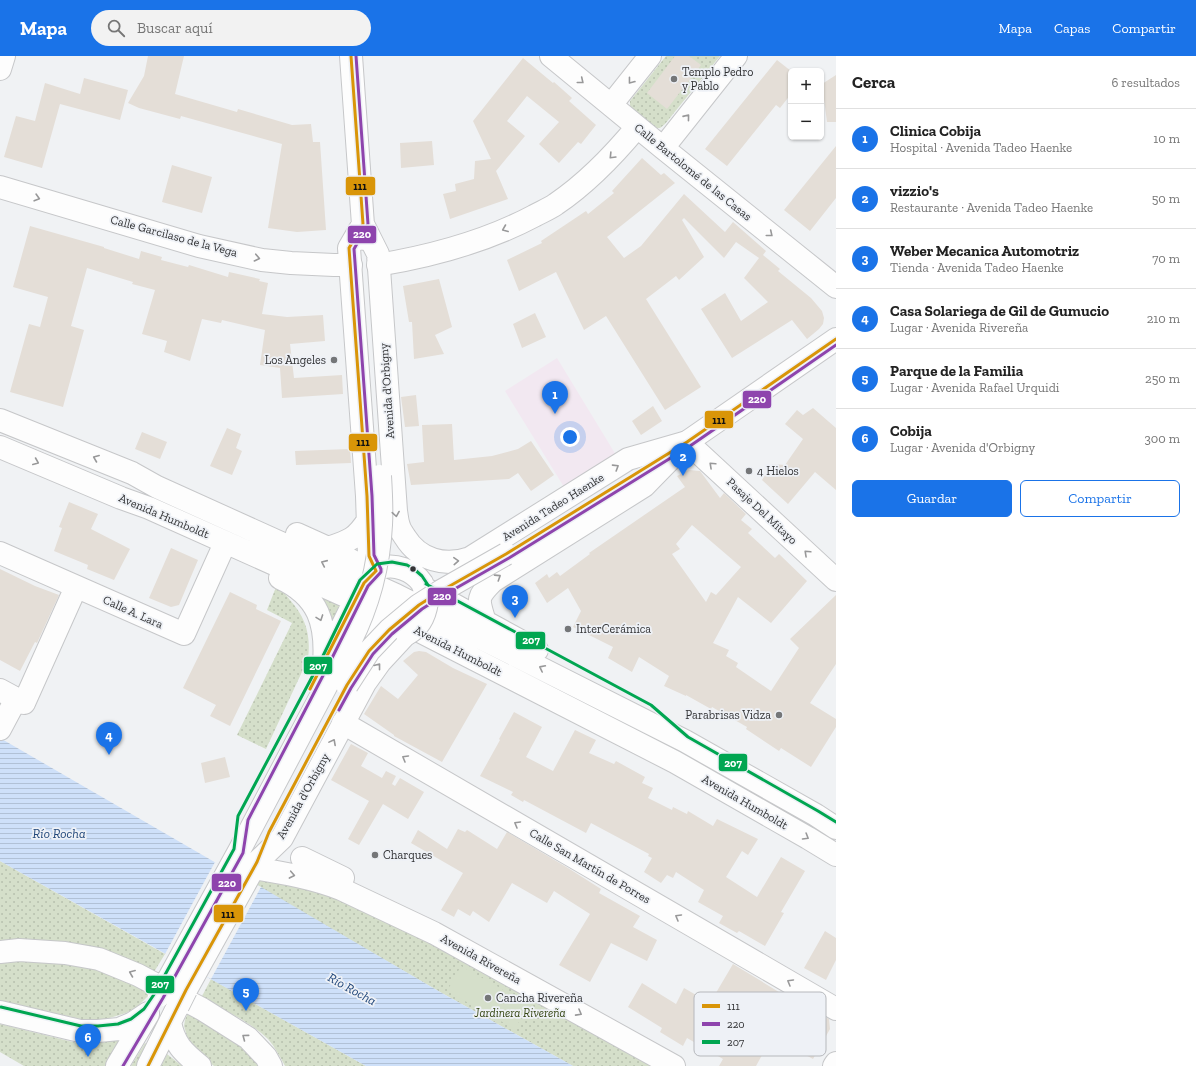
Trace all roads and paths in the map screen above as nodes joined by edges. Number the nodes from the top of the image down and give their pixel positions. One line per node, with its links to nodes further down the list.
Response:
1 (4, 56): 6 (main road)
2 (351, 56): 11 (main road, Avenida d'Orbigny)
3 (551, 56): 7 (main road, Calle Bartolomé de las Casas, one-way to 7)
4 (650, 56): 7 (main road, one-way to 7)
5 (736, 56): 9 (main road, one-way to 5)
6 (0, 68)
7 (611, 105): 8 (main road, Calle Bartolomé de las Casas)
8 (637, 127): 9 (main road, Calle Bartolomé de las Casas); 13 (main road, one-way to 13)
9 (663, 148): 14 (main road, Calle Bartolomé de las Casas, one-way to 14)
10 (0, 187): 12 (main road, Calle Garcilaso de la Vega, one-way to 12)
11 (363, 224): 12 (main road); 13 (main road, Avenida d'Orbigny); 32 (main road, bridge)
12 (351, 265): 21 (main road)
13 (378, 265): 25 (main road, Avenida d'Orbigny, one-way to 25)
14 (836, 286)
15 (836, 339): 17 (main road, Avenida Tadeo Haenke)
16 (0, 420): 19 (main road, Avenida Humboldt, one-way to 16)
17 (687, 442): 25 (main road, Avenida Tadeo Haenke, one-way to 17); 26 (main road, Pasaje Del Mitayo, one-way to 17); 30 (main road, Avenida Tadeo Haenke, one-way to 17); 32 (main road, bridge)
18 (0, 447): 20 (main road, Avenida Humboldt, one-way to 20)
19 (132, 473): 22 (main road); 36 (main road, Avenida Humboldt, one-way to 19)
20 (121, 498): 23 (main road); 37 (main road, Avenida Humboldt)
21 (368, 520): 22 (main road); 28 (main road)
22 (328, 548): 28 (main road)
23 (221, 552): 27 (main road, Calle A. Lara); 32 (main road, one-way to 32)
24 (0, 553): 27 (main road, Calle A. Lara)
25 (419, 553)
26 (836, 580)
27 (76, 587): 33 (main road)
28 (365, 587): 29 (main road); 31 (main road); 32 (main road, Avenida d'Orbigny)
29 (425, 595): 30 (main road); 31 (main road, bridge)
30 (485, 622): 36 (main road)
31 (406, 635): 34 (main road, Avenida d'Orbigny, one-way to 31); 37 (main road)
32 (334, 675): 41 (main road); 41 (main road, Avenida d'Orbigny)
33 (13, 697): 35 (main road)
34 (343, 723): 41 (main road, Avenida d'Orbigny, one-way to 34); 44 (main road, Calle San Martín de Porres, one-way to 34)
35 (0, 729)
36 (685, 741): 38 (main road, Avenida Humboldt)
37 (675, 762): 39 (main road, Avenida Humboldt, one-way to 39)
38 (836, 828)
39 (836, 856)
40 (302, 858): 42 (main road, Avenida Rivereña)
41 (245, 866): 42 (main road, Avenida Rivereña, one-way to 42); 45 (main road, Avenida d'Orbigny)
42 (434, 933): 54 (main road, Avenida Rivereña, one-way to 54)
43 (0, 952): 53 (main road, one-way to 43)
44 (807, 992)
45 (168, 1001): 48 (main road); 50 (main road, Avenida d'Orbigny); 51 (main road, Avenida d'Orbigny); 52 (main road)
46 (826, 1003): 47 (main road, Calle San Martín de Porres, one-way to 46)
47 (836, 1009)
48 (0, 1012)
49 (836, 1063): 55 (main road)
50 (117, 1066)
51 (148, 1066)
52 (200, 1066)
53 (271, 1066)
54 (674, 1066)
55 (834, 1066)

